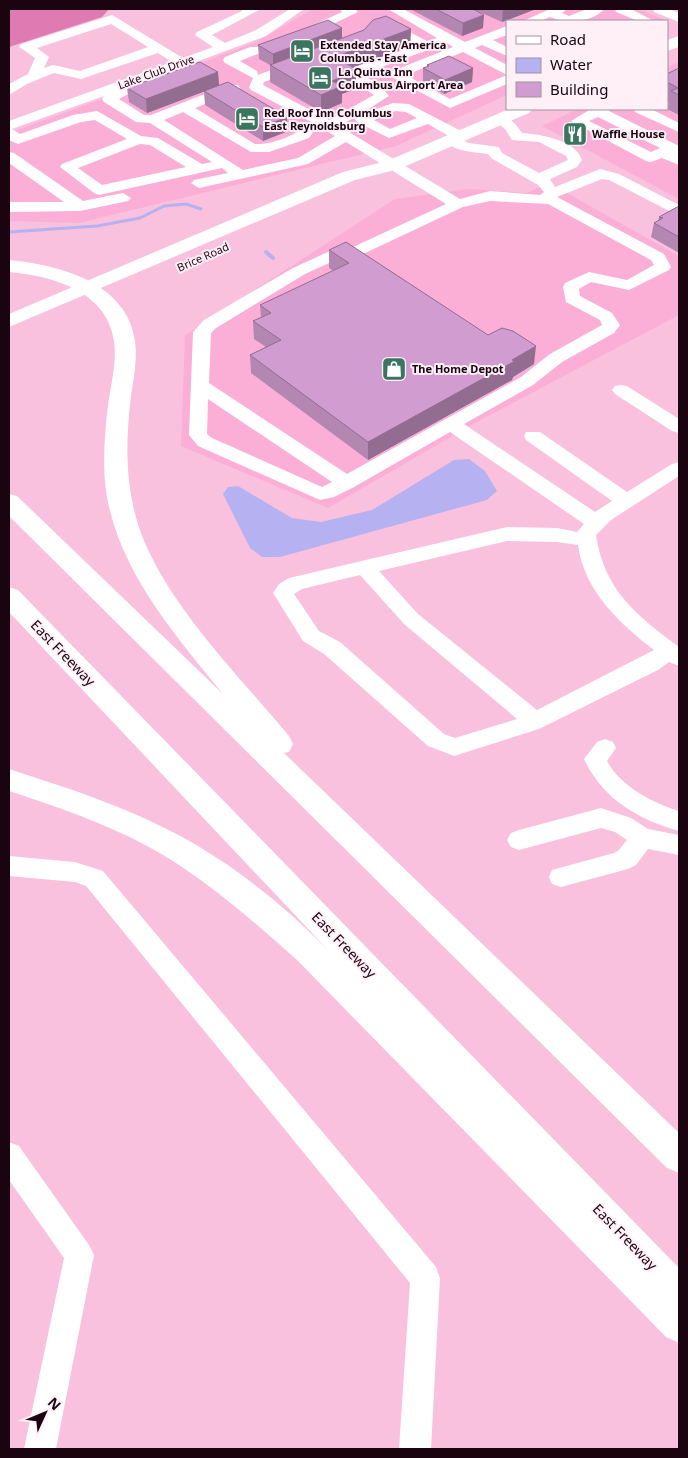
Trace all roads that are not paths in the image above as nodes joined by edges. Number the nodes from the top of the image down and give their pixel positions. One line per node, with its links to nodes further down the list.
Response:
1 (250, 9): 9 (street); 29 (street)
2 (298, 9): 9 (street, Lake Club Drive)
3 (346, 9): 21 (street)
4 (394, 9): 23 (street)
5 (598, 9): 13 (street)
6 (621, 9): 14 (street)
7 (659, 9): 10 (street)
8 (556, 11): 11 (street); 12 (street)
9 (286, 18): 19 (street, Lake Club Drive)
10 (679, 18)
11 (535, 20)
12 (569, 20)
13 (572, 20)
14 (646, 20)
15 (490, 24): 18 (street)
16 (128, 28): 20 (street); 22 (street); 33 (street)
17 (374, 30): 26 (street)
18 (505, 31): 24 (street)
19 (261, 33): 29 (street, Lake Club Drive); 41 (street)
20 (110, 34)
21 (293, 36)
22 (142, 37): 25 (street); 28 (street)
23 (449, 38): 26 (street); 27 (street)
24 (482, 40): 27 (street); 31 (street)
25 (124, 44)
26 (428, 47): 60 (street)
27 (462, 47): 32 (street); 39 (street)
28 (158, 48): 36 (street); 38 (street)
29 (224, 48): 36 (street, Lake Club Drive)
30 (59, 51): 33 (street)
31 (506, 52)
32 (441, 56): 37 (street); 45 (street)
33 (42, 57): 42 (street)
34 (313, 59): 60 (street)
35 (80, 60): 38 (street)
36 (182, 63): 54 (street, Lake Club Drive)
37 (457, 64)
38 (53, 69): 42 (street)
39 (506, 69)
40 (204, 70): 55 (street)
41 (252, 74)
42 (34, 75): 47 (street)
43 (480, 76): 45 (street)
44 (220, 79): 46 (street)
45 (501, 82)
46 (234, 87): 49 (street); 62 (street)
47 (9, 91)
48 (9, 101): 54 (street)
49 (184, 107): 55 (street); 62 (street)
50 (520, 110): 58 (main road, Brice Road)
51 (595, 110): 68 (street); 68 (street)
52 (642, 110): 61 (street)
53 (9, 113): 54 (street)
54 (27, 119): 59 (street, Lake Club Drive)
55 (153, 119): 69 (street)
56 (362, 119): 57 (street); 57 (street); 64 (street)
57 (430, 119): 65 (street)
58 (499, 119): 65 (main road, Brice Road); 73 (street)
59 (9, 126)
60 (329, 126): 62 (street); 64 (street)
61 (679, 128)
62 (308, 129)
63 (9, 133): 66 (street)
64 (344, 135): 70 (street); 72 (street)
65 (455, 138): 70 (main road, Brice Road); 73 (street)
66 (138, 140): 71 (street); 71 (street)
67 (9, 156): 76 (street)
68 (679, 158)
69 (223, 162): 71 (street); 72 (street)
70 (393, 165): 75 (street); 83 (main road, Brice Road)
71 (199, 169)
72 (240, 175): 76 (street)
73 (538, 179): 74 (street)
74 (548, 196): 75 (street); 78 (street); 82 (street)
75 (458, 204): 79 (street)
76 (80, 206): 77 (street)
77 (9, 207)
78 (679, 211)
79 (357, 251): 80 (street); 89 (street)
80 (376, 263)
81 (9, 266): 83 (main road)
82 (671, 267): 88 (street)
83 (95, 294): 84 (main road, Brice Road); 85 (main road, Brice Road); 86 (main road, Brice Road); 106 (main road)
84 (9, 322)
85 (9, 333)
86 (9, 342)
87 (533, 354): 88 (street)
88 (548, 364): 91 (street)
89 (200, 385): 95 (street); 95 (street)
90 (621, 390): 92 (street)
91 (451, 424): 95 (street); 98 (street)
92 (679, 427)
93 (533, 436): 96 (street)
94 (679, 468): 96 (street)
95 (347, 483)
96 (626, 501): 98 (street)
97 (9, 502): 106 (main road)
98 (591, 531): 99 (street); 101 (street)
99 (364, 567): 102 (street); 102 (street)
100 (9, 596): 114 (main road, East Freeway)
101 (674, 654): 102 (street)
102 (535, 721)
103 (605, 748): 105 (street)
104 (9, 780): 115 (main road)
105 (679, 821)
106 (342, 826): 113 (main road)
107 (642, 838): 108 (street); 109 (street); 111 (street)
108 (519, 840)
109 (679, 845)
110 (9, 866): 117 (street)
111 (561, 877)
112 (9, 1156): 116 (street)
113 (679, 1156)
114 (679, 1294)
115 (679, 1324)
116 (40, 1449)
117 (415, 1449)

